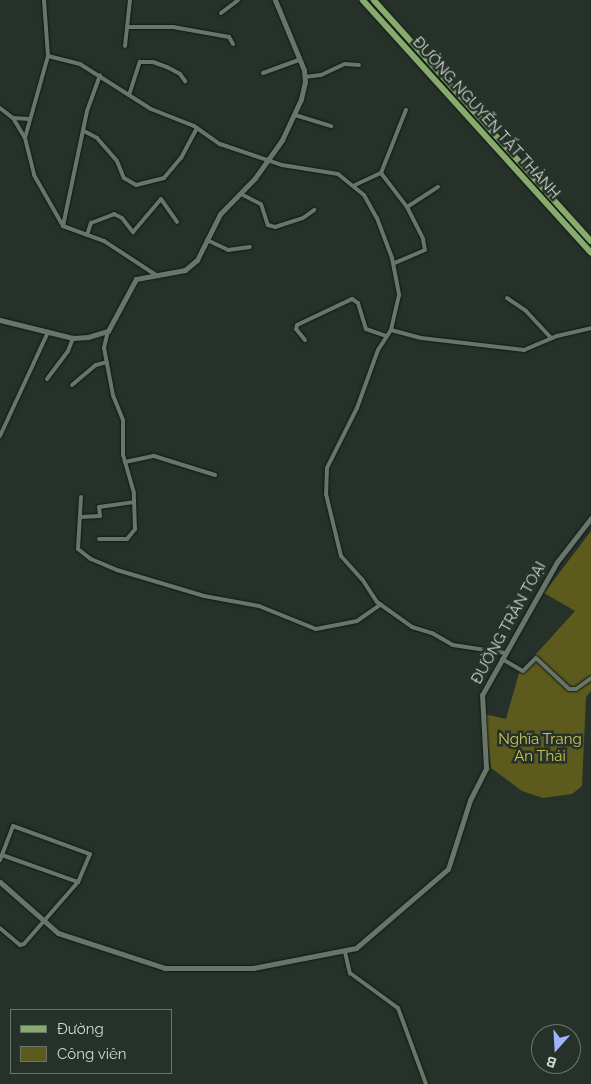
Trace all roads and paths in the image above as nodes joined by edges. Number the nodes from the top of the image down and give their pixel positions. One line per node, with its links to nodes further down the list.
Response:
1 (44, 0): 11 (street)
2 (130, 0): 8 (street)
3 (238, 0): 7 (street)
4 (275, 0): 12 (street)
5 (363, 0): 41 (main road, ĐƯỜNG NGUYỄN TẤT THÀNH)
6 (374, 0): 39 (main road, ĐƯỜNG NGUYỄN TẤT THÀNH)
7 (221, 12)
8 (127, 27): 9 (street); 10 (street)
9 (233, 44)
10 (125, 46)
11 (48, 56): 15 (street); 23 (street)
12 (299, 60): 14 (street); 16 (street)
13 (359, 65): 16 (street)
14 (263, 73)
15 (100, 75): 18 (street); 26 (street)
16 (305, 77): 21 (street)
17 (185, 81): 18 (street)
18 (130, 95): 25 (street)
19 (0, 108): 22 (street)
20 (406, 110): 29 (street)
21 (295, 115): 24 (street); 28 (street)
22 (13, 118): 23 (street); 27 (street)
23 (29, 119): 27 (street)
24 (331, 126)
25 (197, 128): 26 (street); 28 (street)
26 (84, 131): 36 (street)
27 (25, 138): 36 (street)
28 (269, 160): 30 (street); 32 (street)
29 (381, 173): 30 (street); 33 (street)
30 (355, 186): 42 (street)
31 (438, 187): 33 (street)
32 (241, 194): 34 (street); 38 (street)
33 (407, 207): 42 (street)
34 (314, 210)
35 (177, 222): 37 (street)
36 (63, 226): 37 (street)
37 (87, 235): 43 (street)
38 (207, 240): 40 (street); 43 (street)
39 (591, 241)
40 (250, 247)
41 (591, 252)
42 (394, 263): 48 (street)
43 (157, 275): 47 (street)
44 (507, 298): 52 (street)
45 (0, 320): 49 (street)
46 (591, 328): 52 (street)
47 (108, 330): 51 (street); 54 (street)
48 (391, 330): 50 (street); 52 (street)
49 (48, 332): 51 (street); 57 (street)
50 (386, 336): 53 (street); 65 (street)
51 (73, 338): 55 (street)
52 (551, 338)
53 (305, 340)
54 (106, 362): 56 (street); 58 (street)
55 (47, 379)
56 (72, 385)
57 (0, 436)
58 (125, 462): 59 (street); 61 (street)
59 (216, 475)
60 (81, 497): 62 (street)
61 (134, 502): 62 (street); 64 (street)
62 (80, 517): 65 (street)
63 (591, 518): 66 (street, ĐƯỜNG TRẦN TOẠI)
64 (99, 538)
65 (381, 604): 66 (street)
66 (505, 653): 67 (street, ĐƯỜNG TRẦN TOẠI)
67 (502, 658): 68 (street); 75 (street, ĐƯỜNG TRẦN TOẠI)
68 (591, 678)
69 (2, 855): 70 (street); 72 (street); 72 (street)
70 (0, 860)
71 (0, 882): 73 (street, ĐƯỜNG TRẦN TOẠI)
72 (78, 882): 73 (street)
73 (44, 923): 74 (street); 75 (street, ĐƯỜNG TRẦN TOẠI)
74 (0, 928)
75 (345, 952): 76 (street)
76 (426, 1084)

